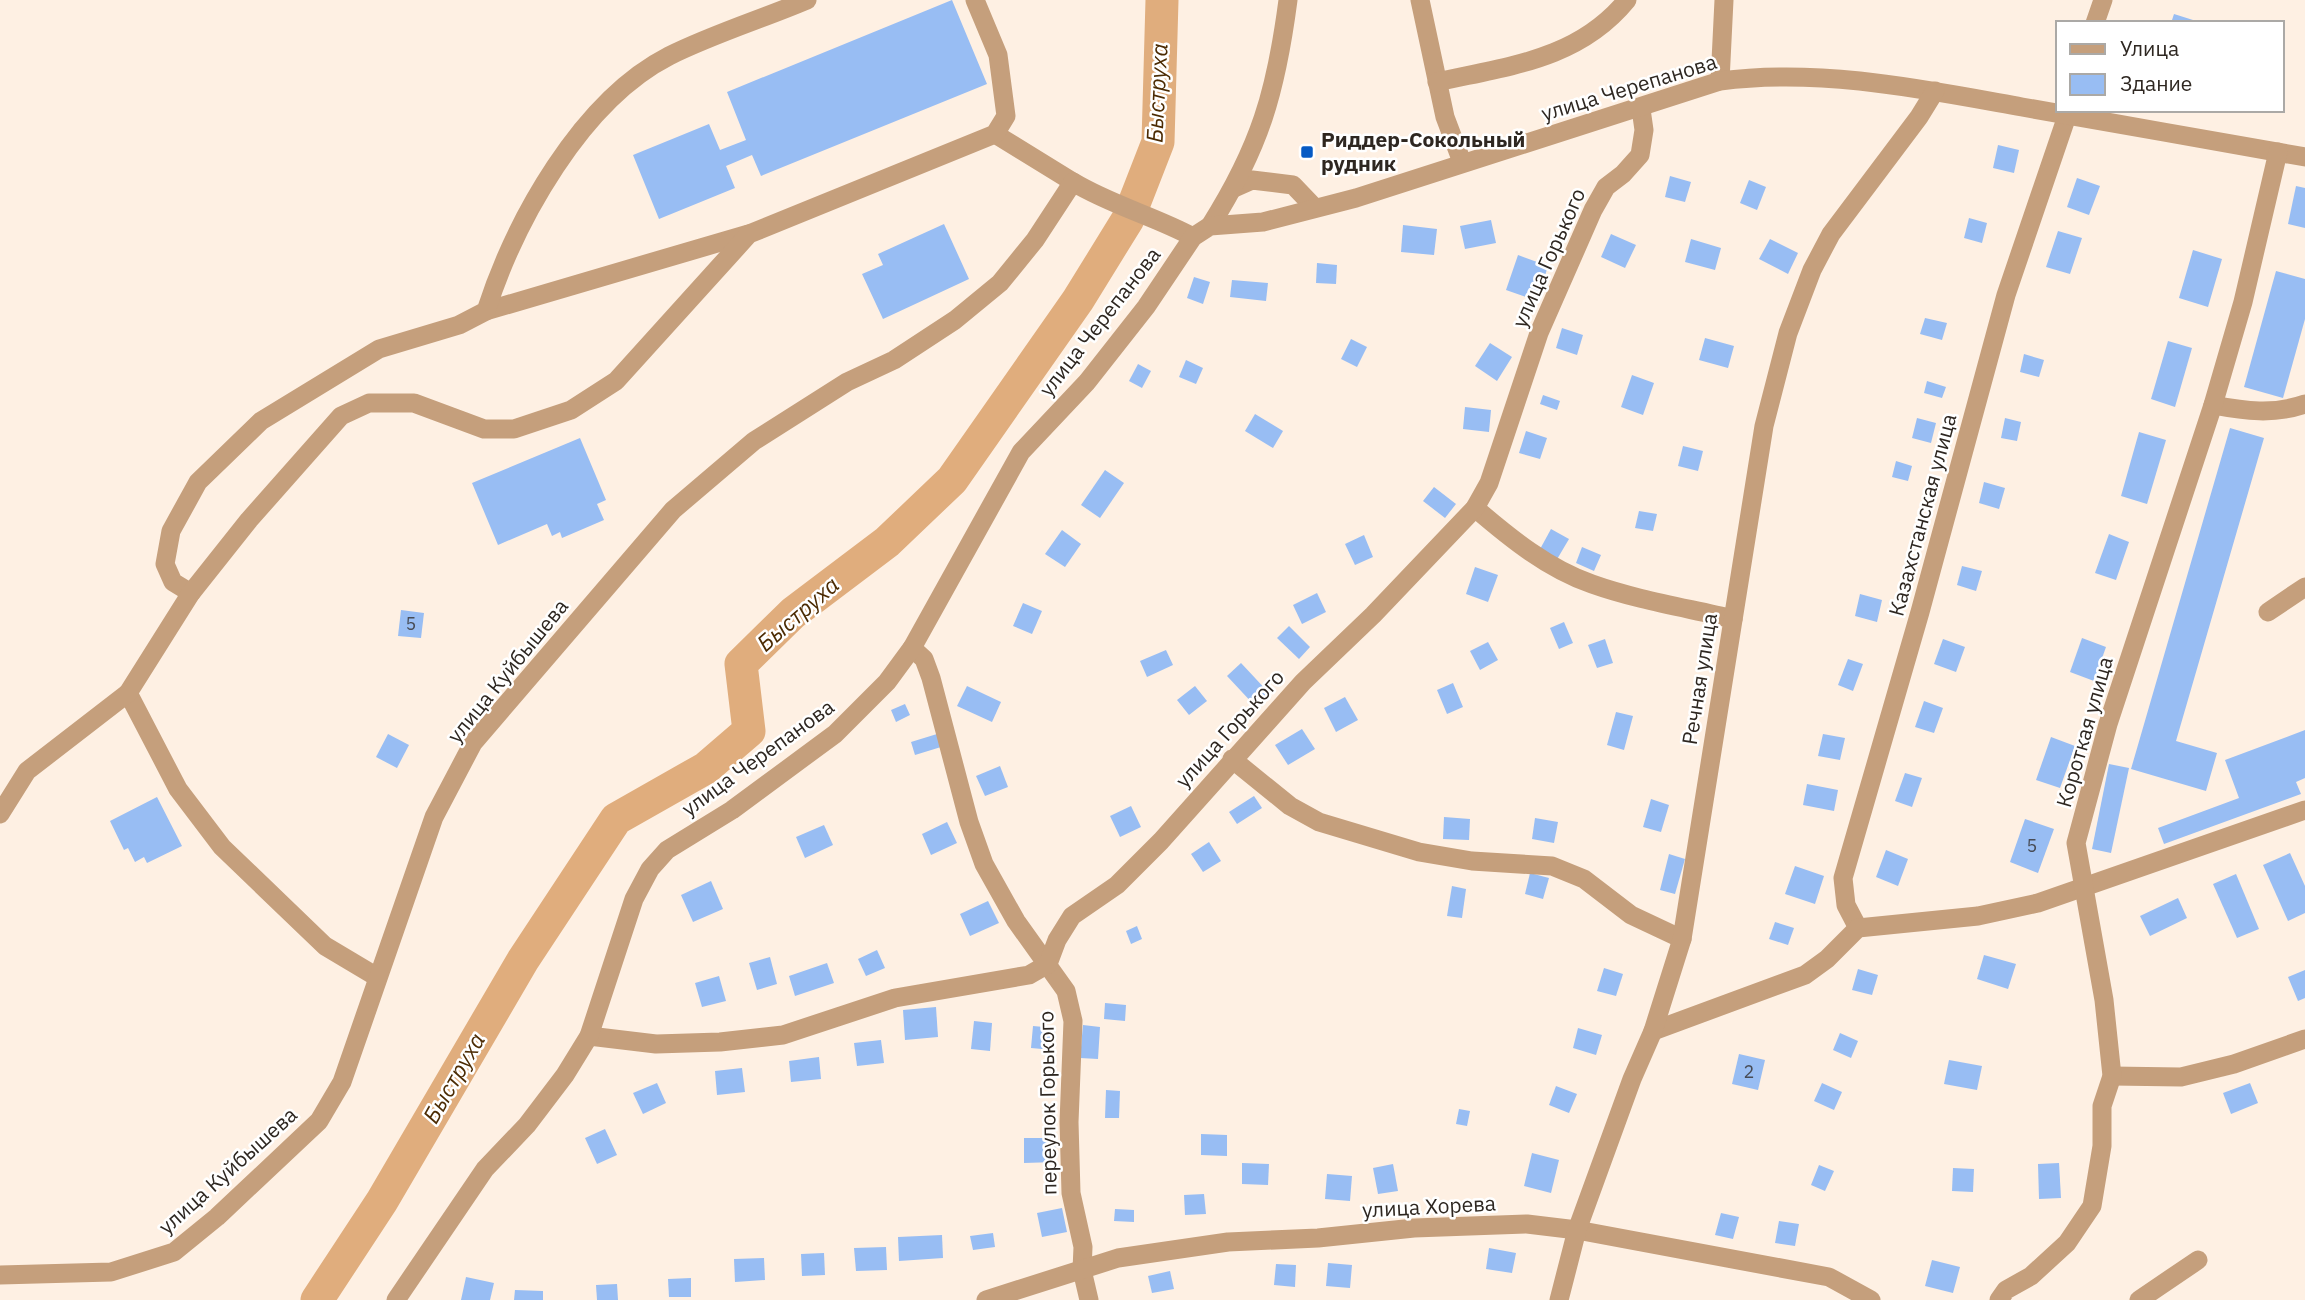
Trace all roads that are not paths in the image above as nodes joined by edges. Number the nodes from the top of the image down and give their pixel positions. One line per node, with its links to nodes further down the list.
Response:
1 (807, 0): 25 (street)
2 (975, 0): 15 (street)
3 (1288, 0): 20 (street)
4 (1420, 0): 10 (street)
5 (1627, 0): 10 (street)
6 (1724, 0): 9 (street)
7 (2103, 0): 8 (street)
8 (2096, 21)
9 (1720, 81): 11 (street, улица Черепанова); 12 (street, улица Черепанова)
10 (1437, 82): 18 (street)
11 (1935, 91): 13 (street, улица Черепанова); 32 (street, Речная улица)
12 (1642, 109): 18 (street, улица Черепанова); 28 (street, улица Горького)
13 (2056, 111)
14 (2068, 113): 16 (street, улица Черепанова); 39 (street, Казахстанская улица)
15 (995, 134): 19 (street); 23 (street)
16 (2277, 152): 17 (street, улица Черепанова); 27 (street, Короткая улица)
17 (2305, 157)
18 (1462, 162): 21 (street, улица Черепанова)
19 (1073, 182): 24 (street); 42 (street, улица Куйбышева)
20 (1234, 188): 21 (street); 22 (street)
21 (1315, 208): 22 (street, улица Черепанова)
22 (1210, 226): 24 (street, улица Черепанова)
23 (749, 234): 25 (street); 30 (street)
24 (1193, 237): 33 (street, улица Черепанова)
25 (486, 311): 30 (street)
26 (2305, 404): 27 (street)
27 (2213, 405): 38 (street, Короткая улица)
28 (1475, 508): 32 (street); 35 (street, улица Горького)
29 (2305, 587): 31 (street)
30 (191, 593): 34 (street)
31 (2268, 612)
32 (1733, 619): 40 (street, Речная улица)
33 (912, 648): 41 (street, переулок Горького); 44 (street, улица Черепанова)
34 (128, 694): 37 (street); 42 (street)
35 (1232, 759): 40 (street); 41 (street, улица Горького)
36 (2305, 810): 38 (street)
37 (0, 814)
38 (2084, 889): 39 (street); 46 (street, Короткая улица)
39 (1858, 928): 43 (street)
40 (1682, 939): 43 (street, Речная улица)
41 (1048, 964): 44 (street); 49 (street, переулок Горького)
42 (377, 977): 50 (street, улица Куйбышева)
43 (1653, 1031): 47 (street, Речная улица)
44 (589, 1036): 51 (street, улица Черепанова)
45 (2305, 1039): 46 (street)
46 (2112, 1076): 56 (street, Короткая улица)
47 (1577, 1230): 49 (street, улица Хорева); 54 (street, Речная улица); 55 (street, улица Хорева)
48 (2198, 1260): 57 (street)
49 (1083, 1270): 52 (street, улица Хорева); 53 (street, переулок Горького)
50 (0, 1275)
51 (396, 1300)
52 (986, 1300)
53 (1089, 1300)
54 (1559, 1300)
55 (1871, 1300)
56 (1999, 1300)
57 (2139, 1300)

